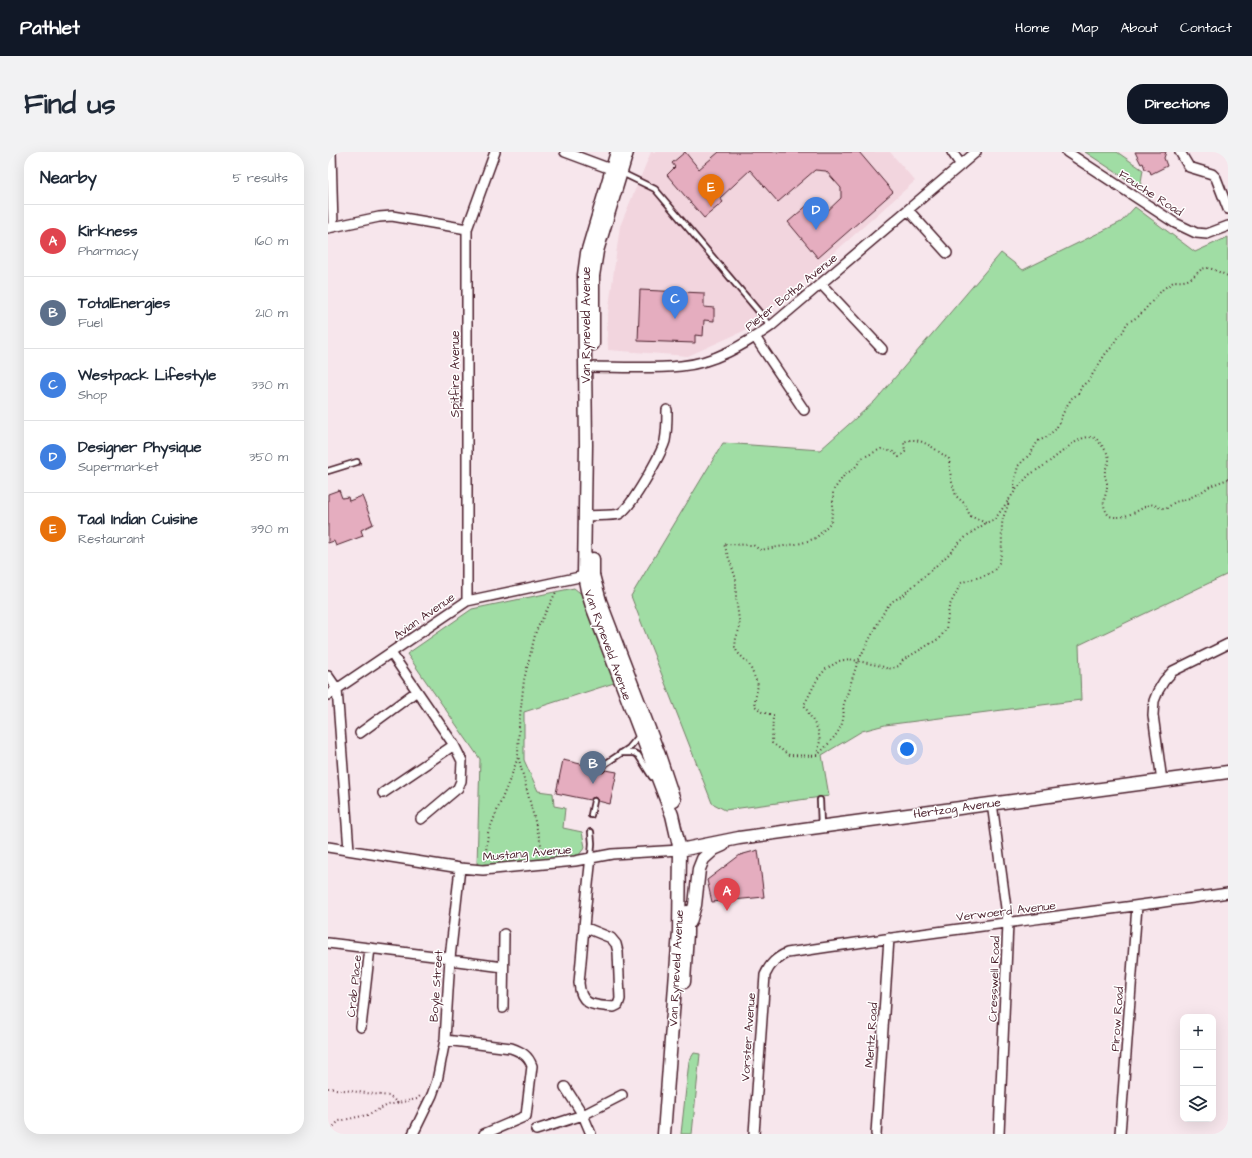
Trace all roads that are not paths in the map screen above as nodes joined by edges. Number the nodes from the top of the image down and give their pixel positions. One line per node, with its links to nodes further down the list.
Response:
1 (332, 152): 15 (street)
2 (495, 152): 16 (street, Spitfire Avenue)
3 (565, 152): 11 (street)
4 (617, 152): 11 (main road, Van Ryneveld Avenue)
5 (627, 152): 11 (main road, Van Ryneveld Avenue)
6 (952, 152): 10 (street)
7 (976, 152): 10 (street, Pieter Botha Avenue)
8 (1067, 152): 14 (street, Fouche Road)
9 (1180, 152): 12 (street)
10 (962, 165): 13 (street, Pieter Botha Avenue)
11 (616, 170): 19 (lane); 22 (main road, Van Ryneveld Avenue)
12 (1228, 209)
13 (908, 210): 17 (street); 18 (street, Pieter Botha Avenue)
14 (1228, 226)
15 (330, 228): 16 (street)
16 (467, 229): 29 (street, Spitfire Avenue)
17 (946, 253)
18 (821, 284): 19 (street, Pieter Botha Avenue); 21 (street)
19 (771, 326): 20 (street, Pieter Botha Avenue)
20 (755, 337): 22 (street, Pieter Botha Avenue); 24 (street)
21 (882, 349)
22 (589, 367): 27 (main road, Van Ryneveld Avenue)
23 (666, 410): 27 (street)
24 (804, 410)
25 (357, 462): 26 (lane)
26 (328, 471)
27 (589, 515): 28 (main road, Van Ryneveld Avenue)
28 (588, 575): 29 (street, Avian Avenue); 37 (main road, Van Ryneveld Avenue); 54 (main road, Van Ryneveld Avenue)
29 (467, 600): 31 (street, Avian Avenue)
30 (1228, 644): 42 (street)
31 (391, 654): 33 (street, Avian Avenue); 34 (street)
32 (328, 676): 33 (street)
33 (337, 689): 35 (street, Avian Avenue); 55 (street)
34 (417, 691): 36 (street); 38 (street)
35 (328, 695)
36 (360, 733)
37 (641, 734): 39 (lane); 43 (main road, Van Ryneveld Avenue)
38 (454, 745): 44 (street); 49 (street)
39 (621, 753): 40 (lane); 43 (lane)
40 (602, 769)
41 (1228, 772): 42 (main road, Hertzog Avenue)
42 (1162, 780): 47 (main road, Hertzog Avenue)
43 (663, 792): 54 (main road, Van Ryneveld Avenue)
44 (383, 793)
45 (820, 800): 50 (lane)
46 (594, 801): 48 (lane)
47 (992, 803): 50 (main road, Hertzog Avenue); 60 (street, Cresswell Road)
48 (591, 815)
49 (421, 819)
50 (821, 826): 52 (main road, Hertzog Avenue)
51 (591, 832): 56 (lane)
52 (739, 838): 54 (main road, Hertzog Avenue); 62 (main road)
53 (328, 847): 55 (street, Mustang Avenue)
54 (684, 849): 56 (street, Mustang Avenue); 62 (main road, Van Ryneveld Avenue); 81 (main road, Van Ryneveld Avenue)
55 (349, 850): 57 (street, Mustang Avenue)
56 (591, 857): 57 (street, Mustang Avenue); 61 (street)
57 (460, 868): 68 (street, Boyle Street)
58 (1228, 893): 59 (street, Verwoerd Avenue)
59 (1137, 906): 60 (street, Verwoerd Avenue); 86 (street, Pirow Road)
60 (1008, 923): 64 (street, Verwoerd Avenue); 85 (street, Cresswell Road)
61 (584, 927): 61 (street)
62 (687, 933): 82 (main road, Van Ryneveld Avenue)
63 (504, 934): 69 (street)
64 (889, 938): 67 (street, Verwoerd Avenue); 84 (street, Mentz Road)
65 (328, 943): 66 (street)
66 (370, 948): 68 (street); 71 (street, Crab Place)
67 (787, 953): 83 (street, Vorster Avenue)
68 (450, 959): 69 (street); 72 (street, Boyle Street)
69 (503, 967): 70 (street)
70 (503, 1008)
71 (361, 1027)
72 (445, 1040): 76 (street, Boyle Street); 78 (street)
73 (565, 1087): 75 (street)
74 (622, 1095): 75 (street)
75 (583, 1115): 77 (street); 80 (street)
76 (526, 1116): 77 (street); 79 (street)
77 (537, 1132)
78 (413, 1134)
79 (484, 1134)
80 (591, 1134)
81 (664, 1134)
82 (672, 1134)
83 (754, 1134)
84 (876, 1134)
85 (999, 1134)
86 (1120, 1134)

